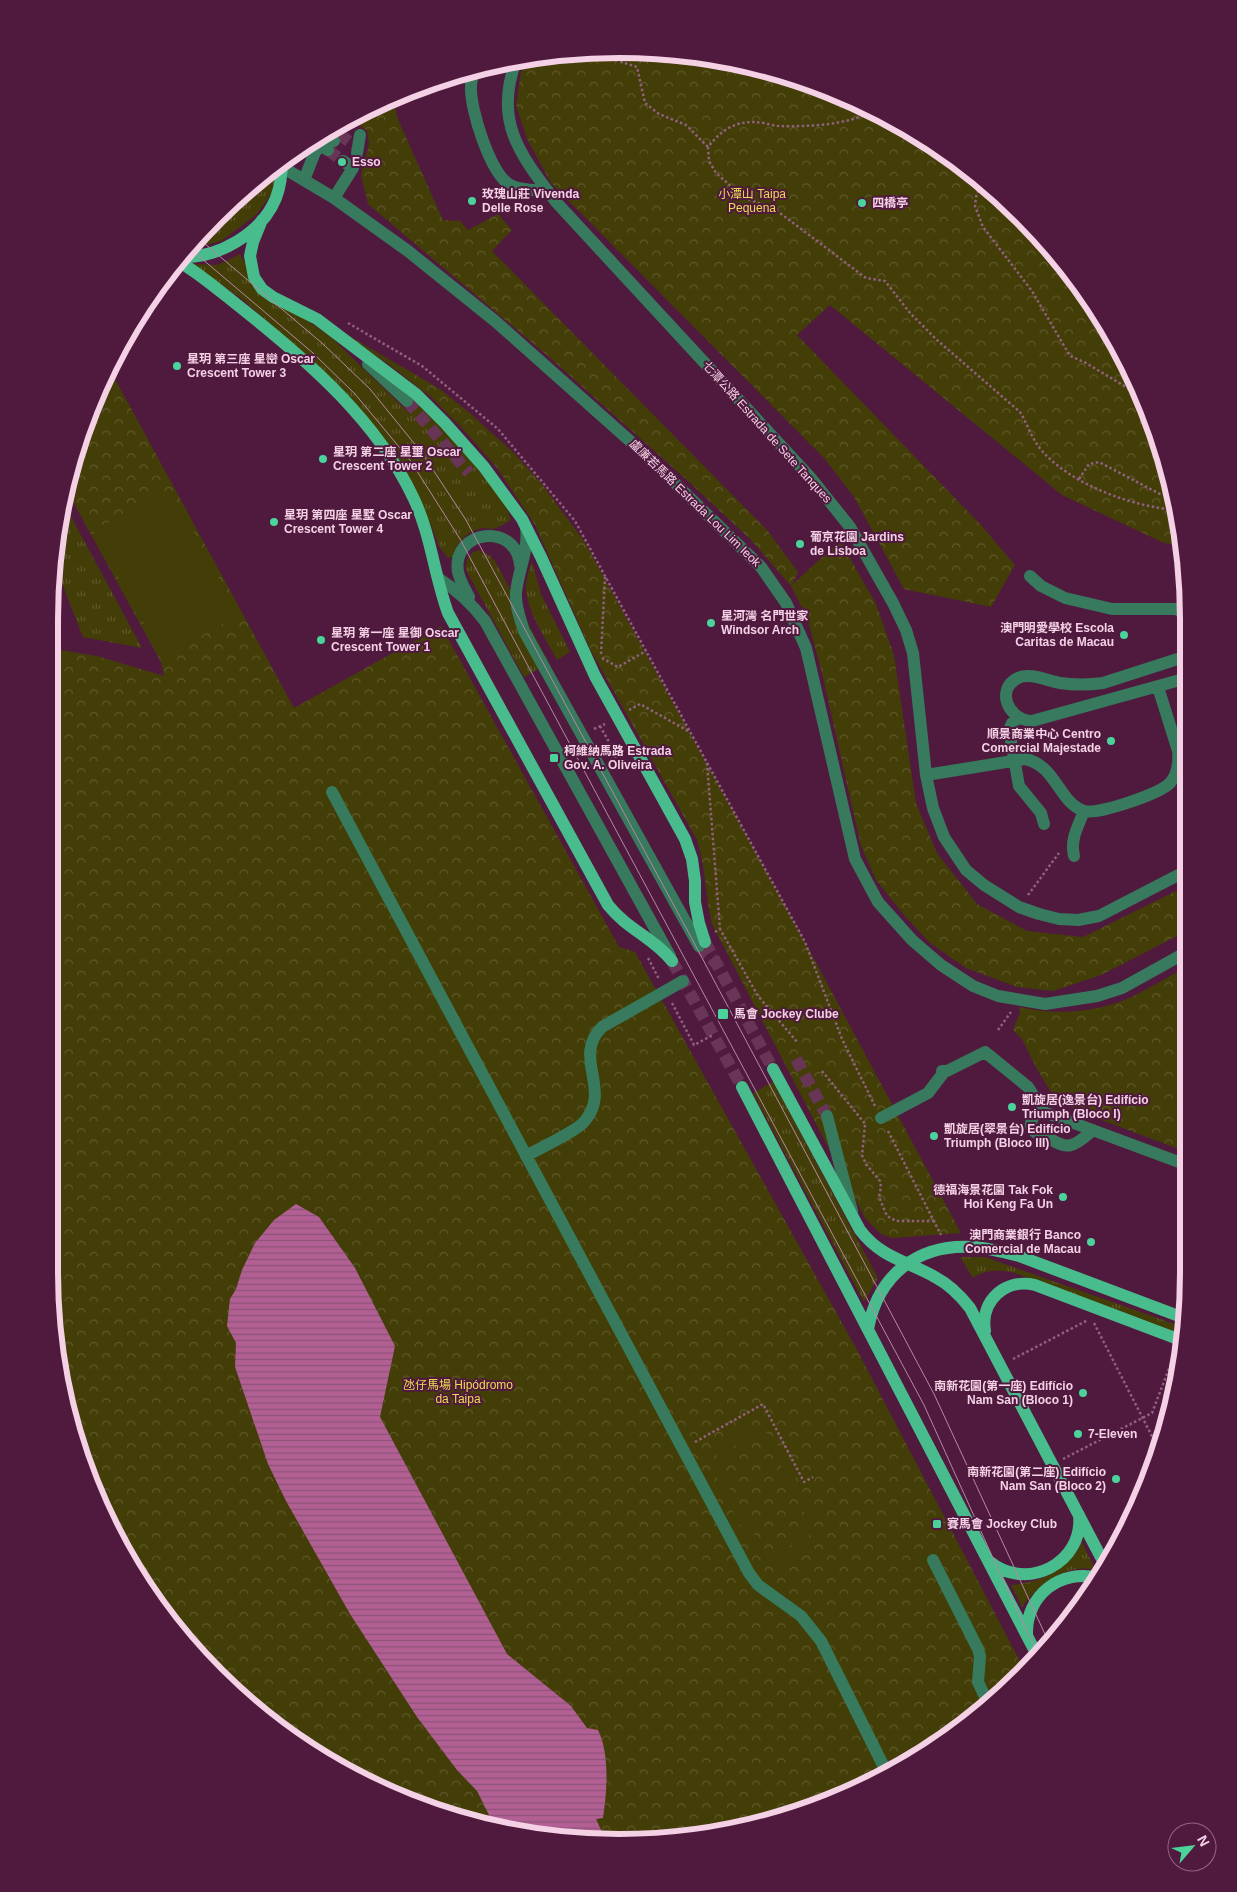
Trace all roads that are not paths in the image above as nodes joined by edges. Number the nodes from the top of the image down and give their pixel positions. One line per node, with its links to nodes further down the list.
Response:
1 (514, 67): 8 (street, 七潭公路 Estrada de Sete Tanques)
2 (472, 77): 8 (street)
3 (330, 138): 7 (street)
4 (353, 154): 9 (street)
5 (286, 166): 7 (street, 盧廉若馬路 Estrada Lou Lim Ieok)
6 (281, 170): 10 (main road)
7 (304, 180): 9 (street, 盧廉若馬路 Estrada Lou Lim Ieok)
8 (548, 191): 25 (street, 七潭公路 Estrada de Sete Tanques)
9 (334, 198): 32 (street, 盧廉若馬路 Estrada Lou Lim Ieok)
10 (262, 220): 11 (main road); 13 (main road)
11 (190, 257)
12 (184, 264): 18 (main road)
13 (328, 327): 14 (street); 15 (main road)
14 (407, 401)
15 (526, 528): 16 (street); 31 (main road)
16 (521, 569): 19 (street); 31 (street)
17 (1030, 576): 20 (street)
18 (438, 578): 19 (street); 33 (main road)
19 (472, 604): 33 (street)
20 (1180, 611)
21 (1180, 658): 24 (street)
22 (1180, 680): 23 (street)
23 (1158, 687): 24 (street); 27 (street)
24 (1018, 718): 28 (street)
25 (926, 775): 27 (street); 30 (street, 七潭公路 Estrada de Sete Tanques)
26 (332, 792): 41 (street)
27 (1084, 811): 29 (street)
28 (1044, 824)
29 (1074, 856)
30 (1180, 874)
31 (706, 940)
32 (1180, 956)
33 (672, 961)
34 (684, 981): 41 (street)
35 (774, 1069): 43 (main road)
36 (742, 1087): 46 (main road)
37 (1044, 1112): 39 (street); 40 (street); 40 (street)
38 (828, 1116): 43 (street)
39 (881, 1118)
40 (1093, 1130): 42 (street)
41 (526, 1156): 57 (street)
42 (1180, 1163)
43 (853, 1217): 44 (main road)
44 (906, 1264): 45 (main road); 46 (main road); 48 (main road)
45 (1178, 1316)
46 (868, 1330): 52 (main road)
47 (1176, 1338): 48 (main road)
48 (988, 1340): 49 (main road)
49 (1079, 1515): 50 (main road); 52 (main road)
50 (1102, 1557)
51 (933, 1560): 56 (street)
52 (989, 1562): 54 (main road)
53 (1090, 1577): 54 (main road)
54 (1028, 1636): 55 (main road)
55 (1034, 1649)
56 (985, 1697)
57 (884, 1767)

